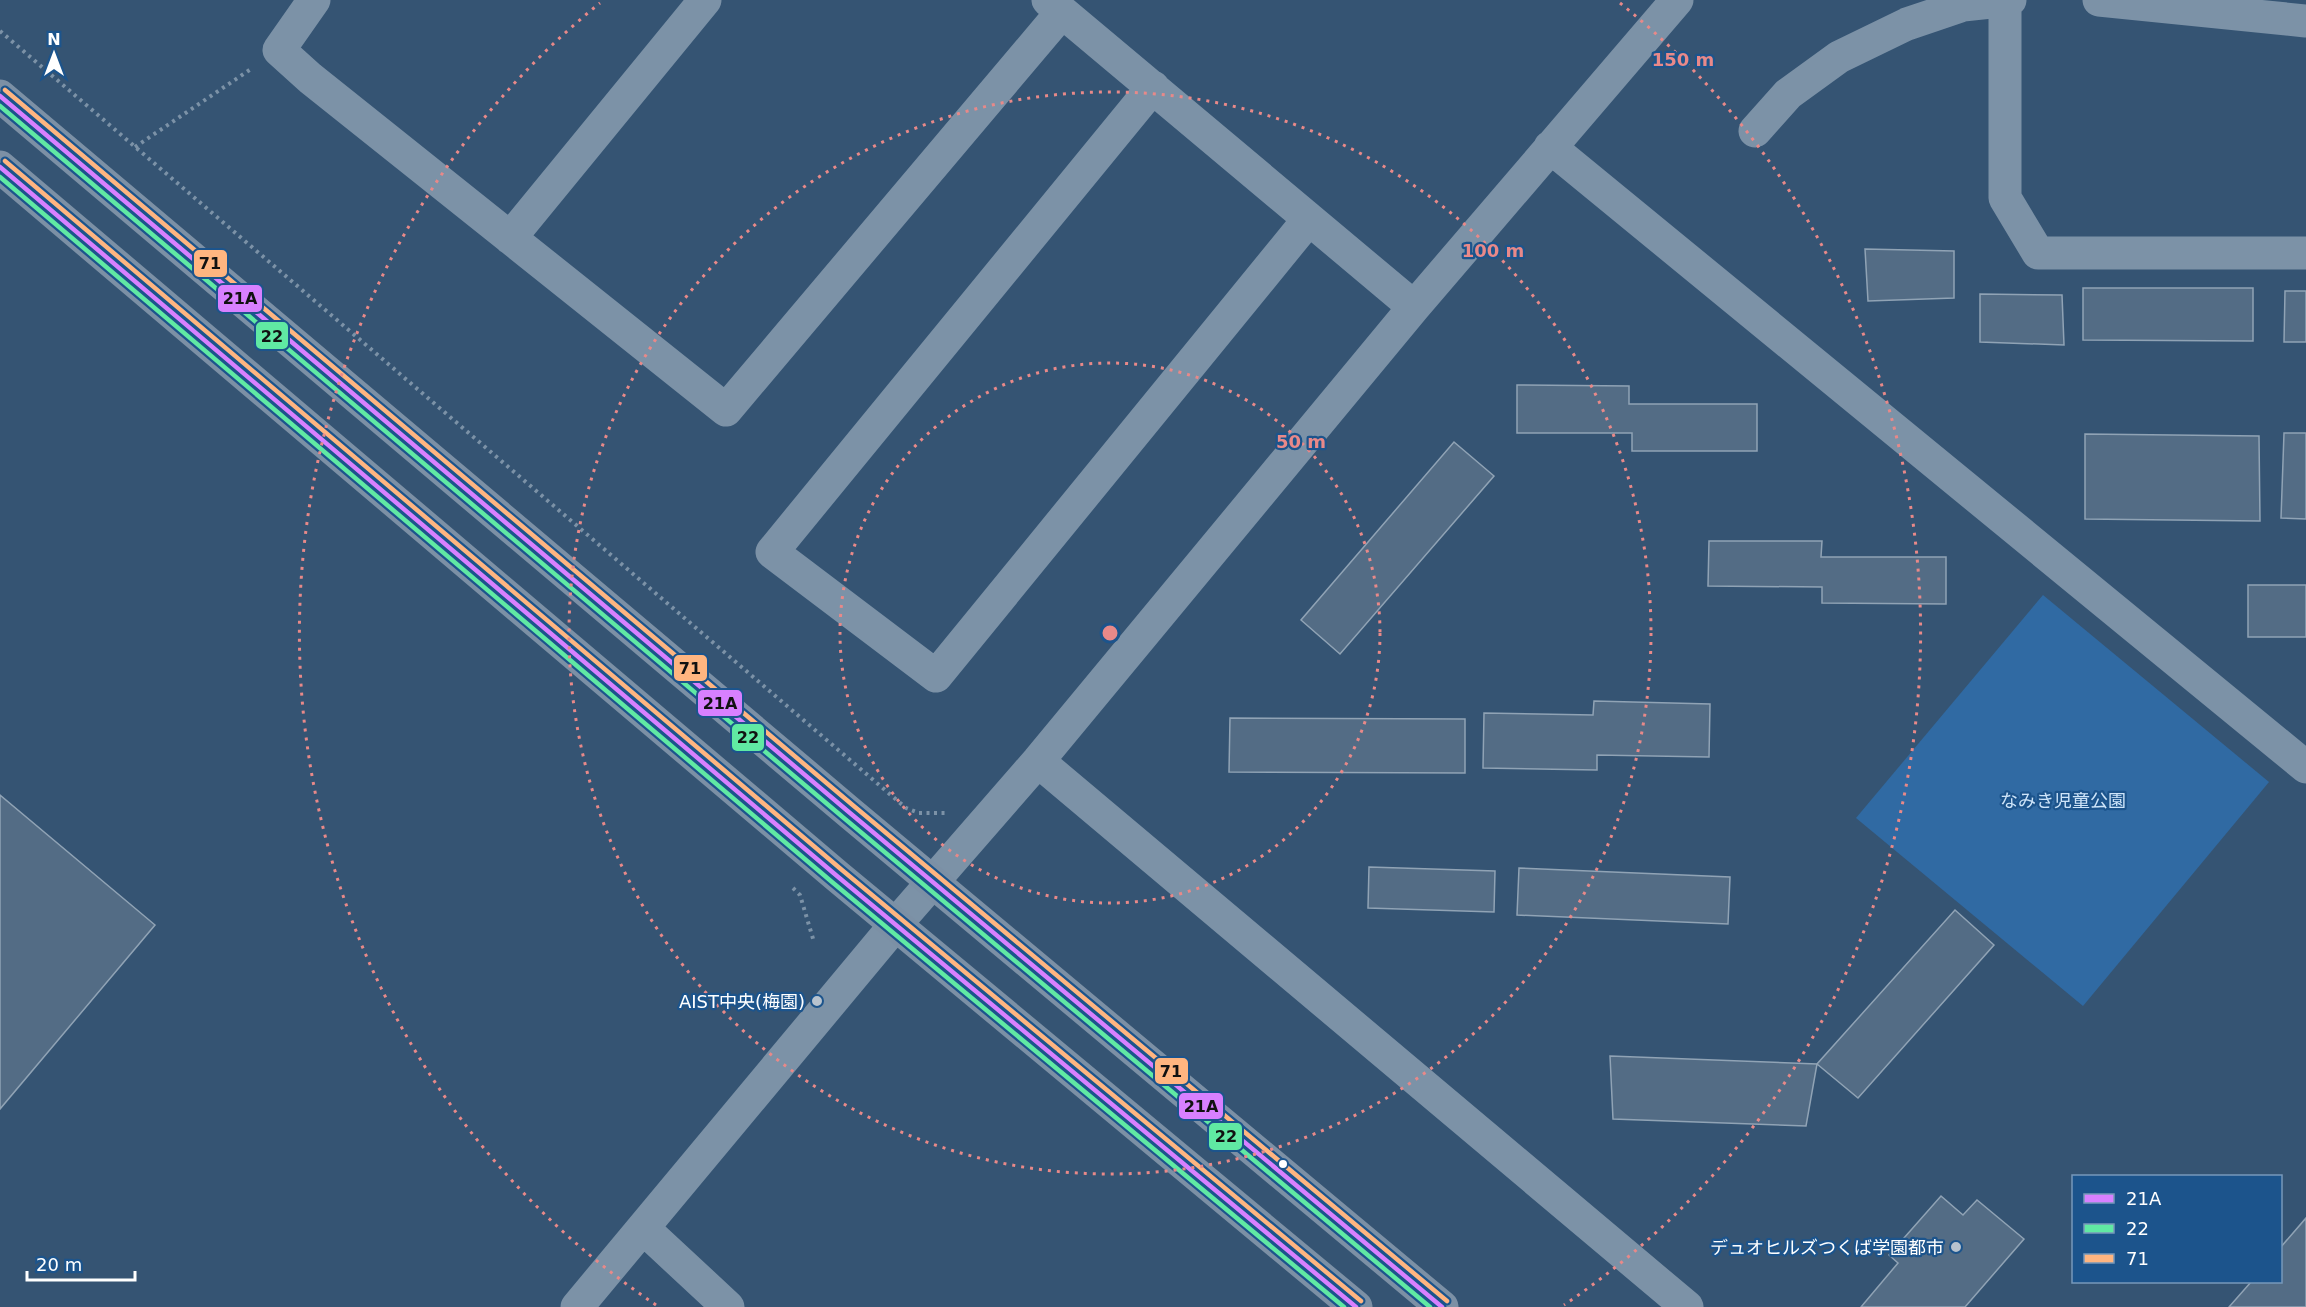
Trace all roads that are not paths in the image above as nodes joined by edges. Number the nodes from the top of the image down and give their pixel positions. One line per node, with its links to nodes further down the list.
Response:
1 (315, 0): 14 (street)
2 (705, 0): 14 (street)
3 (2007, 0): 10 (street); 15 (street)
4 (2099, 0): 7 (street)
5 (1667, 3): 11 (street)
6 (1055, 6): 8 (street); 14 (street)
7 (2306, 21)
8 (1153, 87): 13 (street); 13 (street)
9 (0, 96): 19 (main road)
10 (1755, 131)
11 (1550, 147): 16 (street); 18 (street)
12 (0, 167): 20 (main road)
13 (1309, 219): 16 (street)
14 (510, 238)
15 (2306, 253)
16 (1414, 307): 17 (street)
17 (1038, 761): 19 (street); 26 (street)
18 (2306, 767)
19 (933, 882): 20 (street); 25 (main road)
20 (896, 924): 21 (street); 24 (main road)
21 (643, 1228): 22 (street); 23 (street)
22 (577, 1307)
23 (728, 1307)
24 (1356, 1307)
25 (1442, 1307)
26 (1687, 1307)

